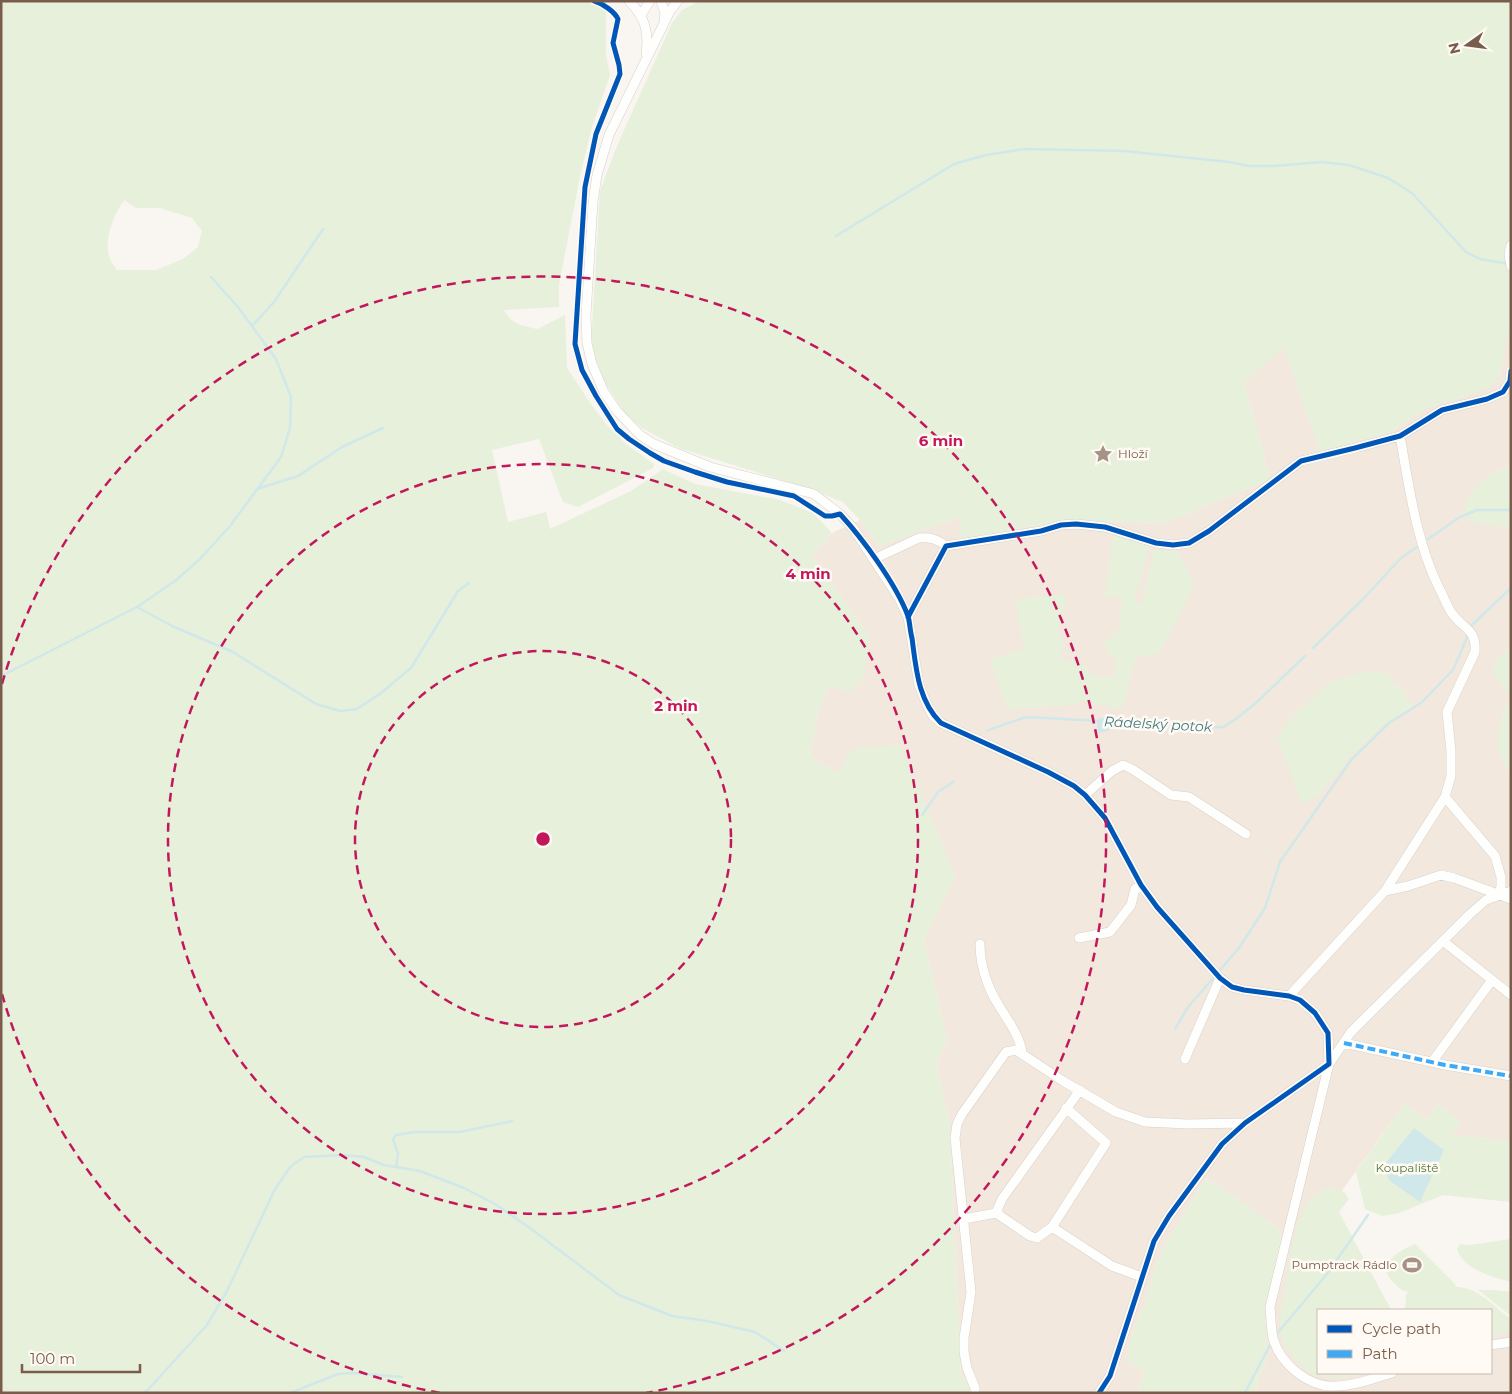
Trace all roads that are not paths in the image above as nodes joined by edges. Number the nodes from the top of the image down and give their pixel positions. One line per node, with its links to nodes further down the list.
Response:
1 (630, 1): 5 (street)
2 (650, 1): 5 (street)
3 (661, 1): 6 (street)
4 (678, 1): 6 (street)
5 (641, 15): 7 (street)
6 (662, 26): 7 (street)
7 (645, 60): 13 (street)
8 (1511, 245): 9 (street)
9 (1511, 266)
10 (1511, 371): 11 (street)
11 (1400, 436): 12 (street); 16 (street)
12 (946, 546): 13 (street); 14 (street)
13 (874, 558): 14 (street)
14 (908, 617): 15 (street)
15 (1085, 795): 17 (street); 18 (street)
16 (1445, 797): 19 (street); 21 (street)
17 (1246, 834)
18 (1141, 885): 23 (street); 26 (street)
19 (1385, 891): 21 (street); 29 (street)
20 (1511, 891): 21 (street)
21 (1498, 895): 22 (street); 24 (street)
22 (1511, 899)
23 (1079, 938)
24 (1443, 940): 27 (street); 30 (street)
25 (980, 944): 31 (street)
26 (1220, 978): 29 (street); 32 (street)
27 (1492, 980): 28 (street); 33 (street)
28 (1511, 995)
29 (1289, 996): 34 (street)
30 (1344, 1043): 33 (street); 34 (street)
31 (1022, 1053): 36 (street); 40 (street)
32 (1185, 1058)
33 (1432, 1062): 35 (street)
34 (1329, 1064): 38 (street); 45 (street)
35 (1511, 1076)
36 (1080, 1090): 37 (street); 38 (street)
37 (1066, 1108): 39 (street); 41 (street)
38 (1245, 1122): 42 (street)
39 (996, 1213): 40 (street); 41 (street)
40 (964, 1219): 46 (street)
41 (1052, 1228): 42 (street)
42 (1142, 1277): 47 (street)
43 (1511, 1342): 44 (street)
44 (1492, 1345)
45 (1388, 1374)
46 (975, 1393)
47 (1099, 1393)

